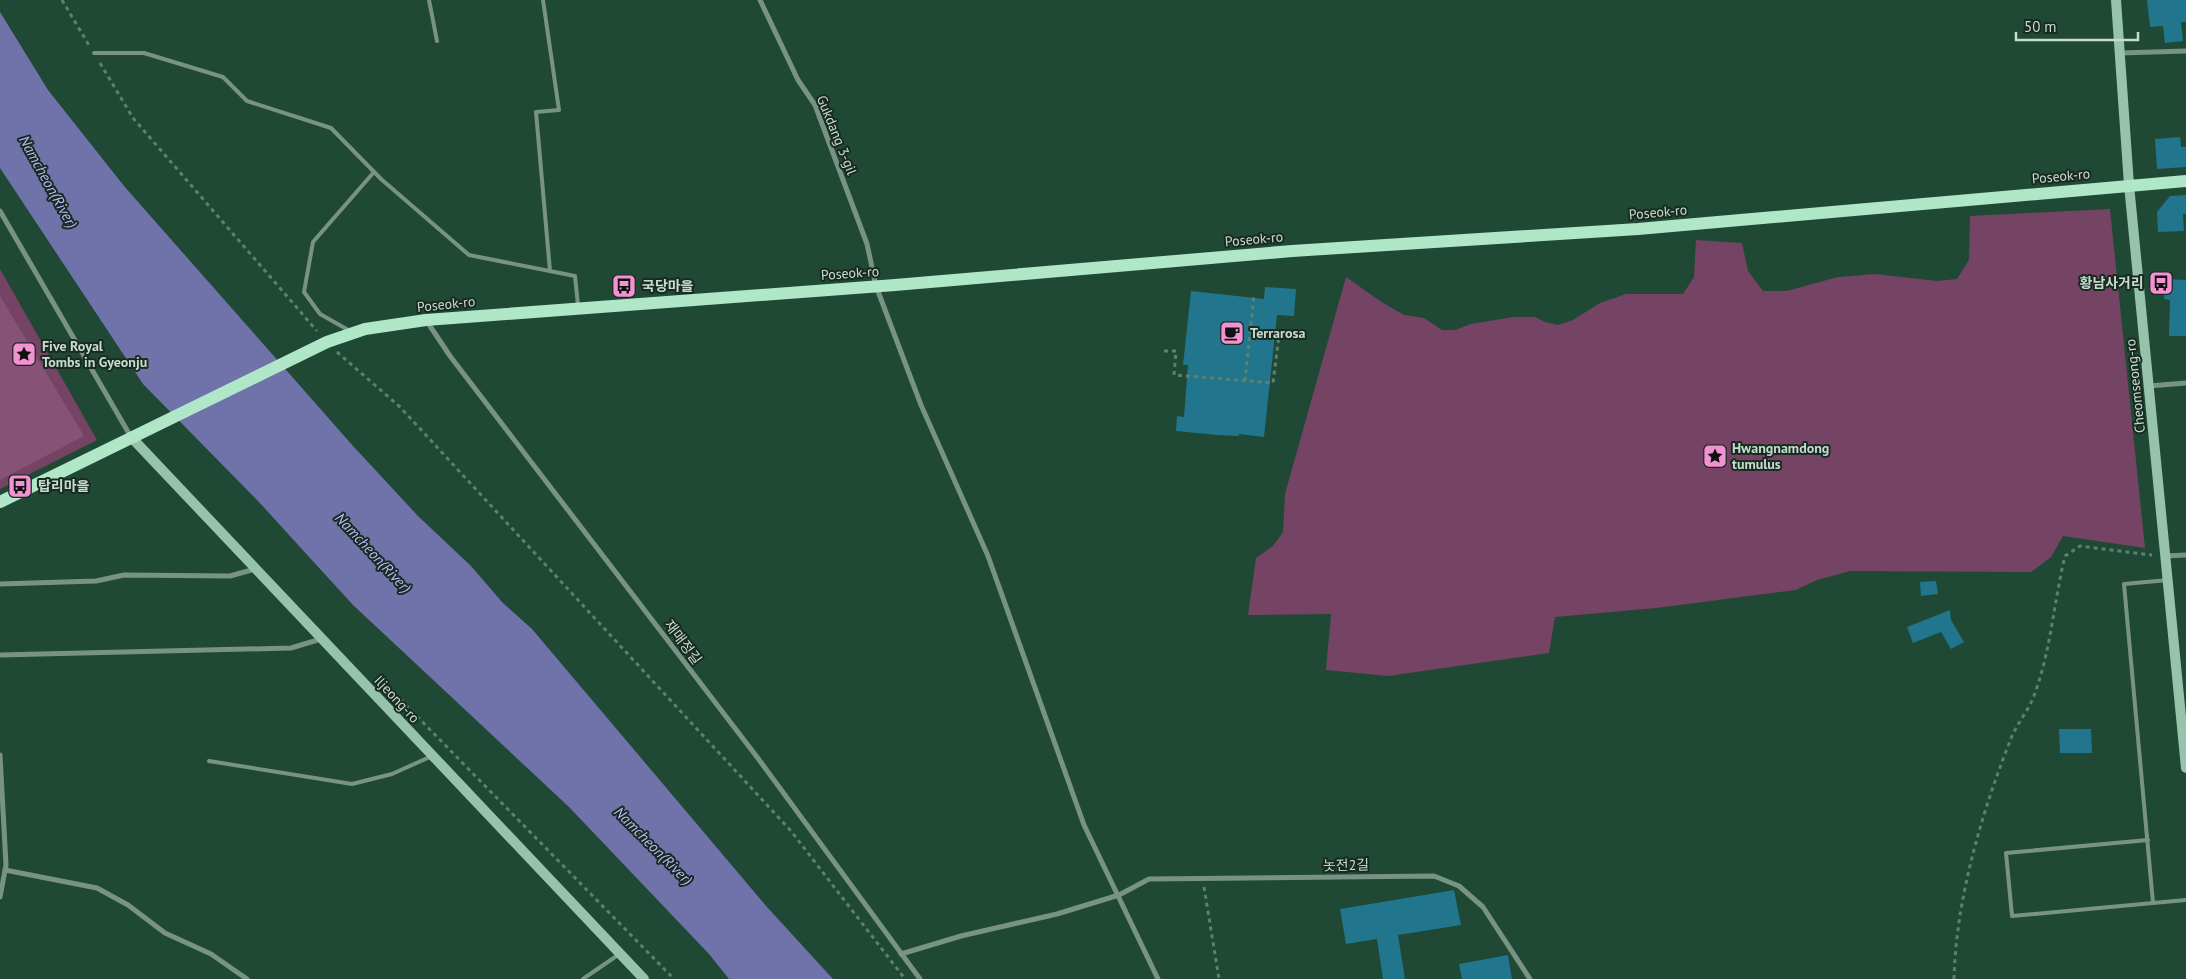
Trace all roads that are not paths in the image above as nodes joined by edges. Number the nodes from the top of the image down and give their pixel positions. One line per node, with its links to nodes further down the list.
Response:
1 (429, 0): 5 (lane)
2 (543, 0): 13 (lane)
3 (760, 0): 14 (street, Gukdang 3-gil)
4 (2116, 0): 8 (street, Cheomseong-ro)
5 (437, 41)
6 (2186, 51): 8 (street)
7 (94, 53): 9 (lane)
8 (2120, 53): 11 (street, Cheomseong-ro)
9 (374, 172): 13 (lane); 17 (lane)
10 (2186, 181): 11 (main road, Poseok-ro)
11 (2129, 185): 14 (main road, Poseok-ro); 19 (street, Cheomseong-ro)
12 (0, 211): 20 (street)
13 (550, 271): 15 (lane)
14 (876, 286): 15 (main road, Poseok-ro); 36 (street, Gukdang 3-gil)
15 (579, 307): 16 (main road, Poseok-ro)
16 (426, 320): 17 (main road, Poseok-ro); 41 (street, 재매정길)
17 (351, 332): 20 (main road, Poseok-ro)
18 (2186, 383): 19 (street)
19 (2149, 386): 23 (street, Cheomseong-ro)
20 (131, 437): 21 (main road); 24 (street, Iljeong-ro)
21 (0, 502)
22 (2186, 555): 23 (street)
23 (2165, 556): 25 (street, Cheomseong-ro)
24 (256, 569): 26 (street); 27 (street, Iljeong-ro)
25 (2168, 580): 33 (street, Cheomseong-ro); 34 (lane)
26 (0, 584)
27 (321, 638): 28 (street); 30 (street, Iljeong-ro)
28 (0, 655)
29 (0, 755): 32 (street)
30 (432, 756): 31 (lane); 40 (street, Iljeong-ro)
31 (209, 761)
32 (0, 767): 35 (street)
33 (2186, 768)
34 (2148, 840): 39 (lane); 39 (lane)
35 (5, 870): 37 (street); 42 (street)
36 (1118, 895): 41 (street, 놋전2길); 46 (street, Gukdang 3-gil); 47 (street, 놋전2길)
37 (0, 898)
38 (2186, 900): 39 (lane)
39 (2153, 903)
40 (620, 954): 43 (lane); 44 (street, Iljeong-ro)
41 (901, 954): 45 (street, 재매정길)
42 (247, 979)
43 (583, 979)
44 (644, 979)
45 (920, 979)
46 (1158, 979)
47 (1530, 979)

